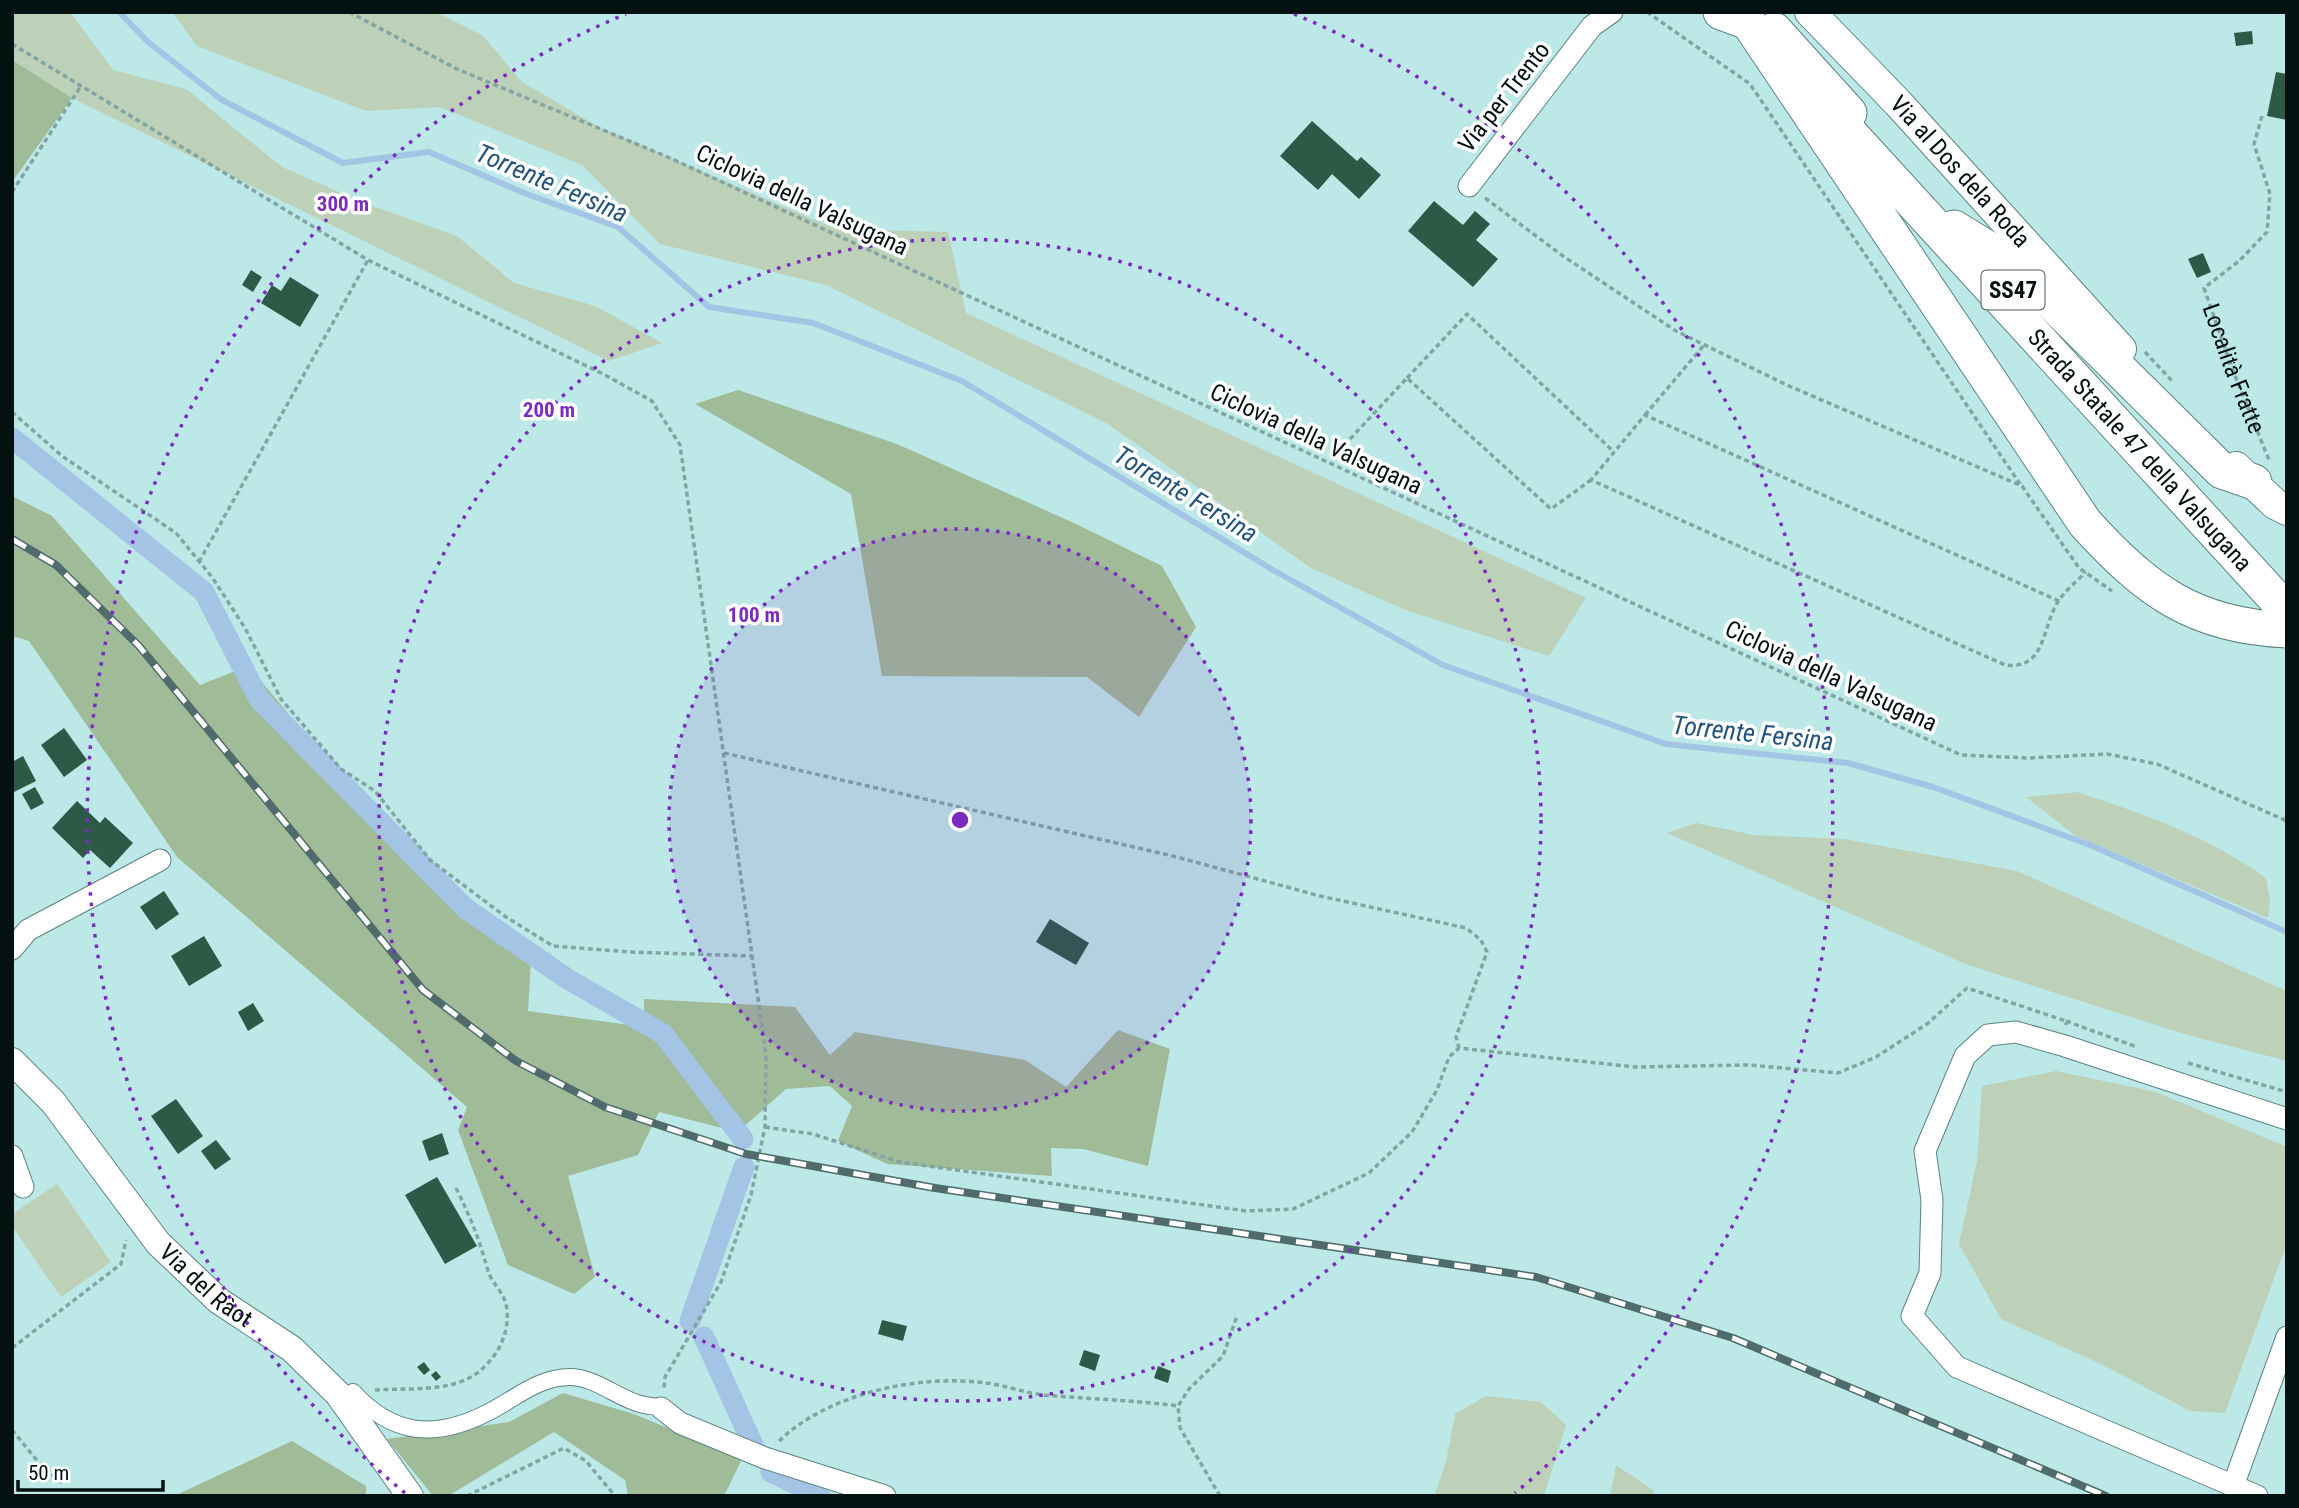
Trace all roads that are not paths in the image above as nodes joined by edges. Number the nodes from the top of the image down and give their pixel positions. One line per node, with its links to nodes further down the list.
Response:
1 (1612, 12): 4 (street, Via per Trento)
2 (1810, 12): 6 (main road, Via al Dos dela Roda)
3 (1743, 17): 5 (highway, Strada Statale 47 della Valsugana / SS47); 9 (highway, Strada Statale 47 della Valsugana / SS47); 11 (highway)
4 (1469, 186)
5 (1954, 228): 7 (highway); 9 (highway, Strada Statale 47 della Valsugana / SS47)
6 (2221, 454): 7 (main road, Località Fratte)
7 (2263, 473): 8 (main road, Località Fratte)
8 (2287, 510)
9 (2272, 575): 10 (highway, Strada Statale 47 della Valsugana / SS47)
10 (2287, 611)
11 (2287, 630)
12 (160, 860): 13 (street)
13 (12, 949)
14 (12, 1061): 22 (street, Via del Ràot)
15 (2287, 1119): 21 (street)
16 (12, 1156): 17 (street)
17 (23, 1187)
18 (2287, 1337): 21 (street)
19 (353, 1392): 20 (street)
20 (661, 1408): 23 (street)
21 (2233, 1486): 24 (street)
22 (410, 1496)
23 (885, 1496)
24 (2257, 1496)

